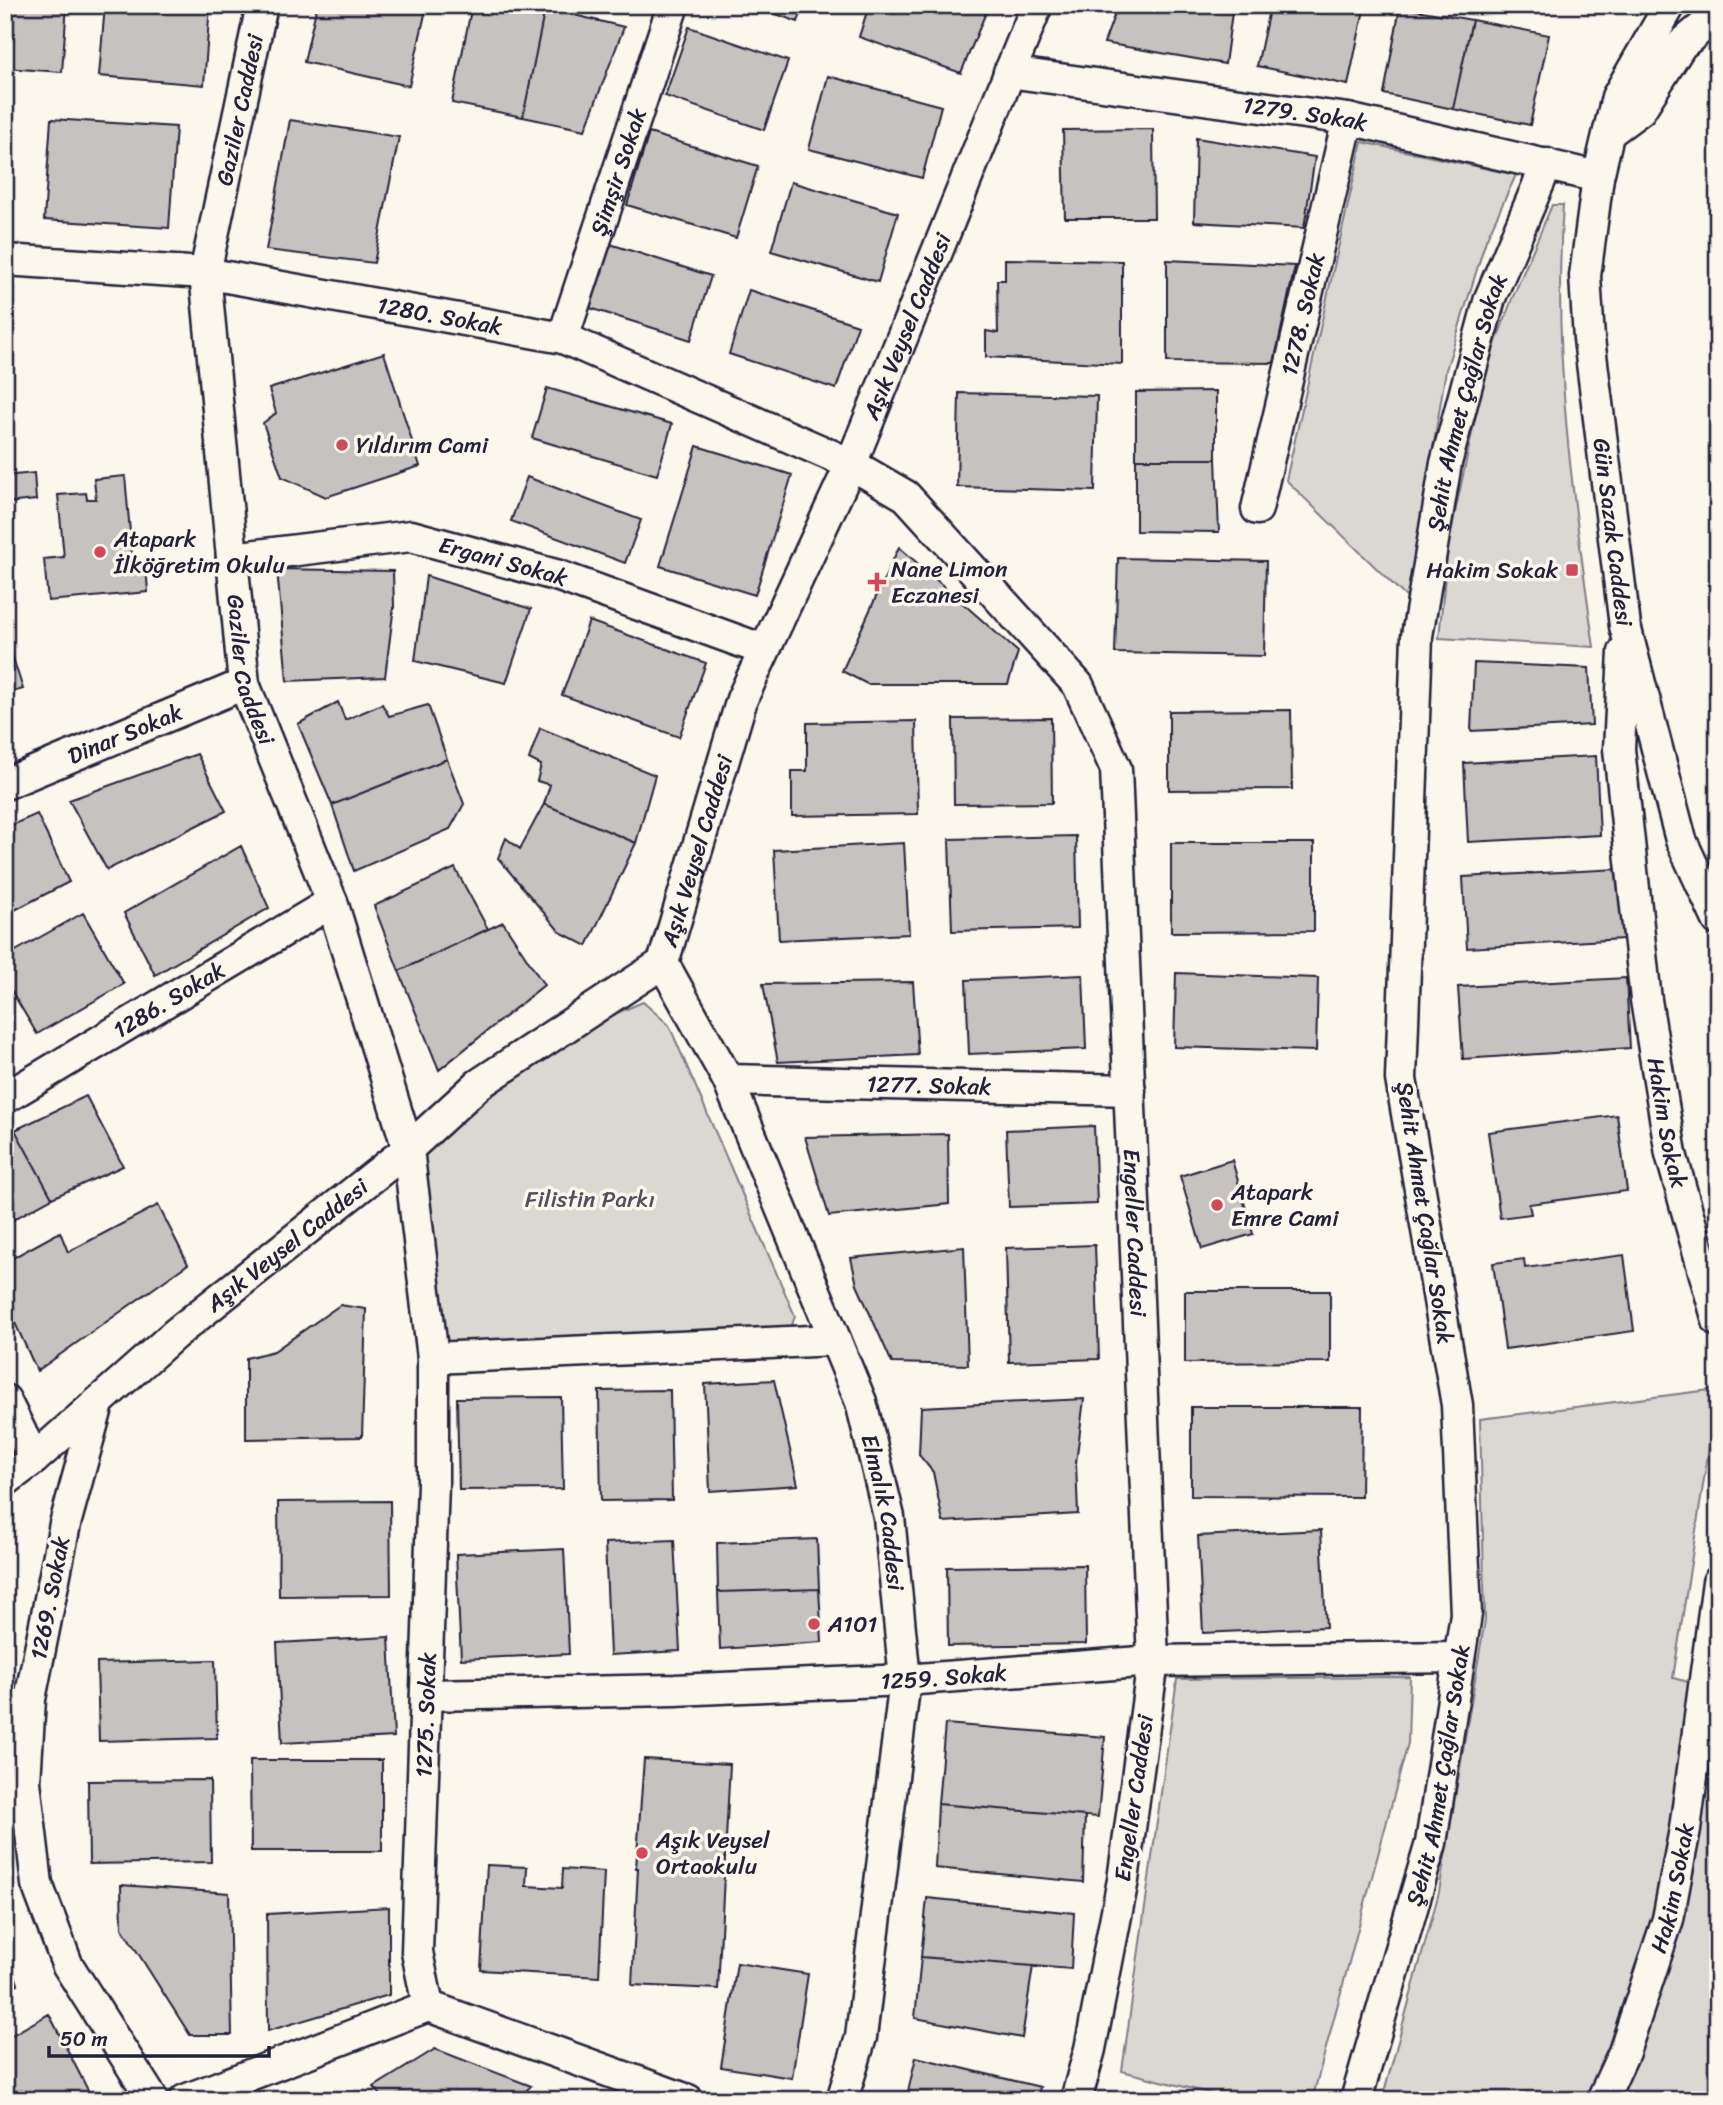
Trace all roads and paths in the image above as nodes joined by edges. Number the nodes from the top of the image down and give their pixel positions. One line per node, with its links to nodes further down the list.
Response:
1 (262, 5): 12 (street, Gaziler Caddesi)
2 (673, 5): 13 (street, Şimşir Sokak)
3 (1037, 5): 6 (street, Aşık Veysel Caddesi)
4 (1670, 5): 8 (street, Gün Sazak Caddesi)
5 (1718, 14): 8 (street)
6 (1009, 72): 7 (street, 1279. Sokak); 14 (street, Aşık Veysel Caddesi)
7 (1348, 119): 9 (street, 1279. Sokak); 15 (street, 1278. Sokak)
8 (1610, 132): 10 (street, Gün Sazak Caddesi)
9 (1547, 164): 10 (street, 1279. Sokak); 36 (street, Şehit Ahmet Çağlar Sokak)
10 (1598, 177): 17 (street, Gün Sazak Caddesi)
11 (5, 260): 12 (street, 1280. Sokak)
12 (205, 273): 13 (street, 1280. Sokak); 16 (street, Gaziler Caddesi)
13 (563, 338): 14 (street, 1280. Sokak)
14 (852, 464): 18 (street, Aşık Veysel Caddesi); 25 (street, Engeller Caddesi)
15 (1257, 509)
16 (232, 558): 18 (street, Ergani Sokak); 19 (street, Gaziler Caddesi)
17 (1625, 626): 22 (street, Gün Sazak Caddesi); 28 (street, Hakim Sokak)
18 (764, 650): 23 (street, Aşık Veysel Caddesi)
19 (244, 684): 20 (street, Dinar Sokak); 21 (street, Gaziler Caddesi)
20 (5, 784)
21 (332, 902): 26 (street, 1286. Sokak); 27 (street, Gaziler Caddesi)
22 (1718, 920)
23 (663, 963): 24 (street, Elmalık Caddesi); 27 (street, Aşık Veysel Caddesi)
24 (728, 1080): 25 (street, 1277. Sokak); 29 (street, Elmalık Caddesi)
25 (1130, 1090): 37 (street, Engeller Caddesi)
26 (5, 1098)
27 (408, 1149): 30 (street, 1275. Sokak); 32 (street, Aşık Veysel Caddesi)
28 (1718, 1321)
29 (835, 1340): 30 (street); 38 (street, Elmalık Caddesi)
30 (433, 1358): 39 (street, 1275. Sokak)
31 (5, 1401): 33 (street)
32 (97, 1404): 33 (street, Aşık Veysel Caddesi); 41 (street, 1269. Sokak)
33 (34, 1460): 34 (street, Aşık Veysel Caddesi)
34 (5, 1481)
35 (1718, 1582): 47 (street, Hakim Sokak)
36 (1459, 1657): 37 (street, 1259. Sokak); 46 (street, Şehit Ahmet Çağlar Sokak)
37 (1153, 1661): 38 (street, 1259. Sokak); 45 (street, Engeller Caddesi)
38 (905, 1680): 39 (street, 1259. Sokak); 44 (street, Elmalık Caddesi)
39 (426, 1695): 40 (street, 1275. Sokak)
40 (428, 2006): 42 (street); 43 (street)
41 (153, 2100)
42 (185, 2100)
43 (688, 2100)
44 (842, 2100)
45 (1076, 2100)
46 (1356, 2100)
47 (1602, 2100)

